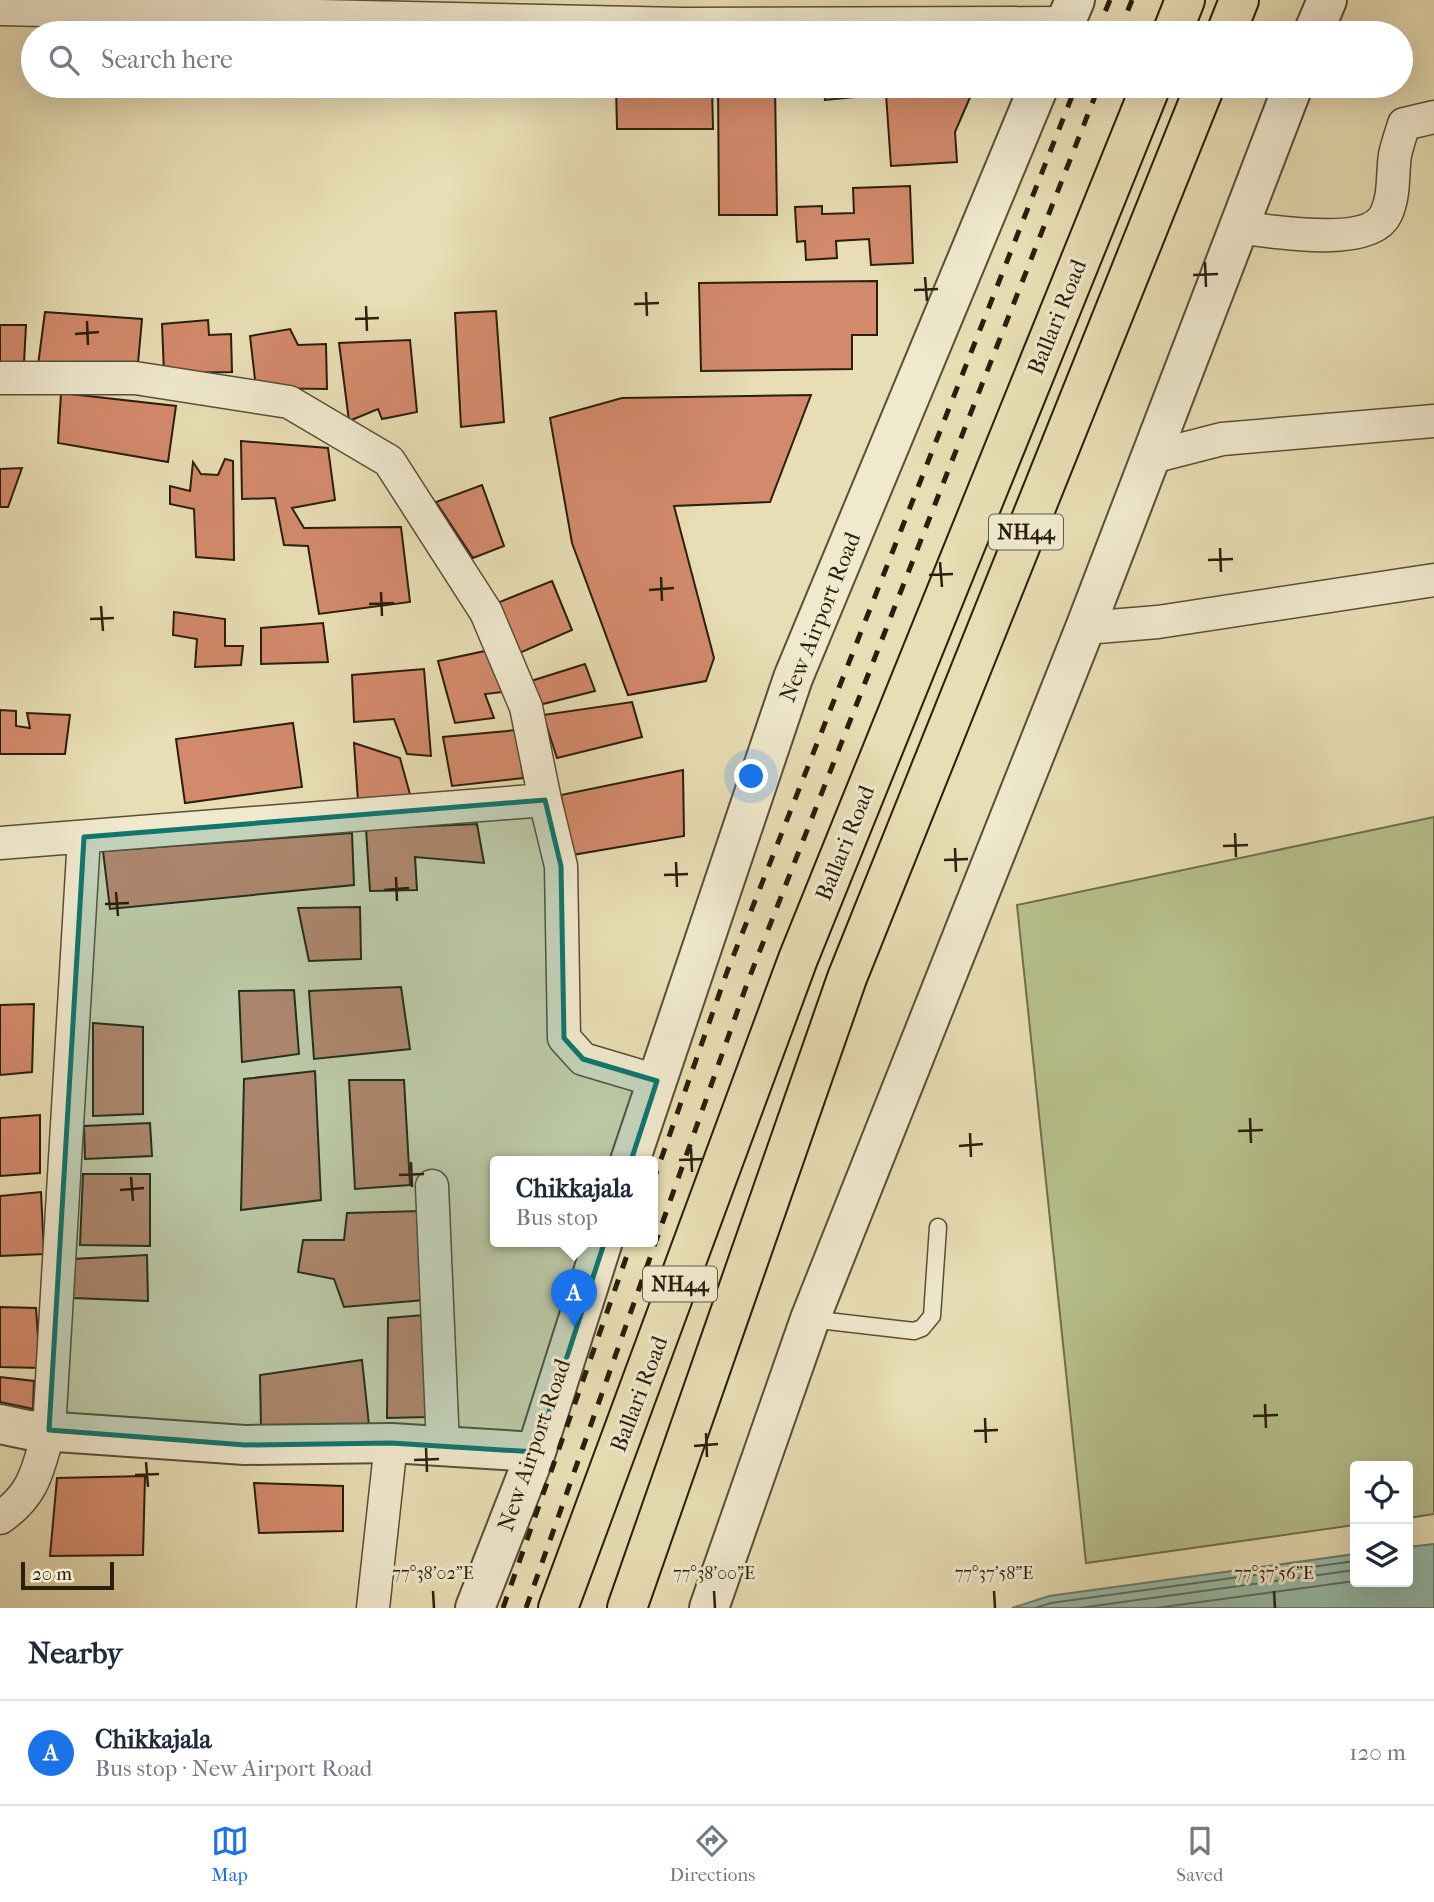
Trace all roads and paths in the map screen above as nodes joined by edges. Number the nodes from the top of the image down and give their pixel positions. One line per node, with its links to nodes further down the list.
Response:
1 (1185, 0): 8 (highway)
2 (1239, 0): 9 (highway)
3 (1327, 0): 10 (street)
4 (0, 9): 6 (street)
5 (1067, 19): 7 (street)
6 (546, 21)
7 (913, 21)
8 (1177, 21)
9 (1231, 21)
10 (1318, 21)
11 (1034, 98): 25 (street, New Airport Road)
12 (1146, 98): 39 (highway, Ballari Road / NH44)
13 (1200, 98): 40 (highway, NH44)
14 (1288, 98): 16 (street)
15 (1434, 117): 16 (street)
16 (1236, 227): 19 (street)
17 (0, 378): 22 (street)
18 (1434, 421): 19 (street)
19 (1152, 457): 21 (street)
20 (1434, 580): 21 (street)
21 (1085, 628): 30 (street)
22 (545, 800): 23 (street); 25 (street)
23 (84, 837): 24 (street); 32 (street)
24 (0, 843)
25 (657, 1081): 26 (street, New Airport Road)
26 (633, 1156)
27 (432, 1186): 34 (street)
28 (938, 1227): 30 (lane)
29 (601, 1247): 35 (street, New Airport Road)
30 (810, 1319): 41 (street)
31 (0, 1424): 32 (street)
32 (48, 1430): 33 (street); 36 (street)
33 (391, 1443): 34 (street); 37 (street)
34 (443, 1446): 35 (street)
35 (536, 1452): 38 (street, New Airport Road)
36 (0, 1518)
37 (373, 1608)
38 (475, 1608)
39 (558, 1608)
40 (626, 1608)
41 (709, 1608)

